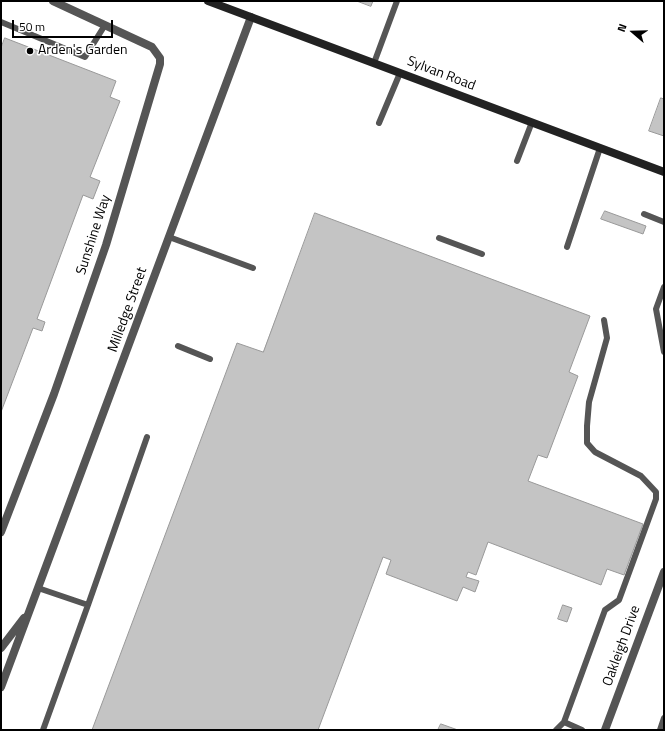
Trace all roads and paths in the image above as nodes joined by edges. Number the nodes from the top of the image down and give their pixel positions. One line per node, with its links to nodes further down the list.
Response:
1 (53, 1): 7 (street, Sunshine Way)
2 (208, 1): 4 (main road, Sylvan Road)
3 (396, 1): 8 (lane)
4 (222, 3): 5 (main road, Sylvan Road)
5 (251, 17): 8 (main road, Sylvan Road); 17 (street, Milledge Street)
6 (1, 22): 7 (lane)
7 (105, 25): 28 (street, Sunshine Way)
8 (374, 63): 9 (main road, Sylvan Road)
9 (400, 73): 10 (main road, Sylvan Road); 11 (lane)
10 (532, 122): 12 (main road, Sylvan Road); 13 (lane)
11 (379, 123)
12 (600, 148): 14 (main road, Sylvan Road); 19 (lane)
13 (517, 161)
14 (664, 172)
15 (644, 214): 16 (lane)
16 (664, 222)
17 (169, 237): 21 (lane); 30 (street, Milledge Street)
18 (439, 238): 20 (lane)
19 (567, 247)
20 (482, 254)
21 (253, 268)
22 (664, 287): 25 (lane)
23 (604, 320): 36 (lane)
24 (178, 346): 26 (lane)
25 (664, 352)
26 (210, 359)
27 (147, 437): 31 (lane)
28 (1, 532)
29 (664, 572): 40 (street, Oakleigh Drive)
30 (38, 588): 31 (lane); 32 (street, Milledge Street)
31 (88, 605): 37 (lane)
32 (29, 611): 33 (street, Milledge Street); 34 (street, Milledge Street)
33 (1, 648)
34 (1, 687)
35 (664, 718): 41 (lane)
36 (564, 722): 38 (lane); 39 (lane)
37 (43, 730)
38 (556, 730)
39 (582, 730)
40 (605, 730)
41 (660, 730)

